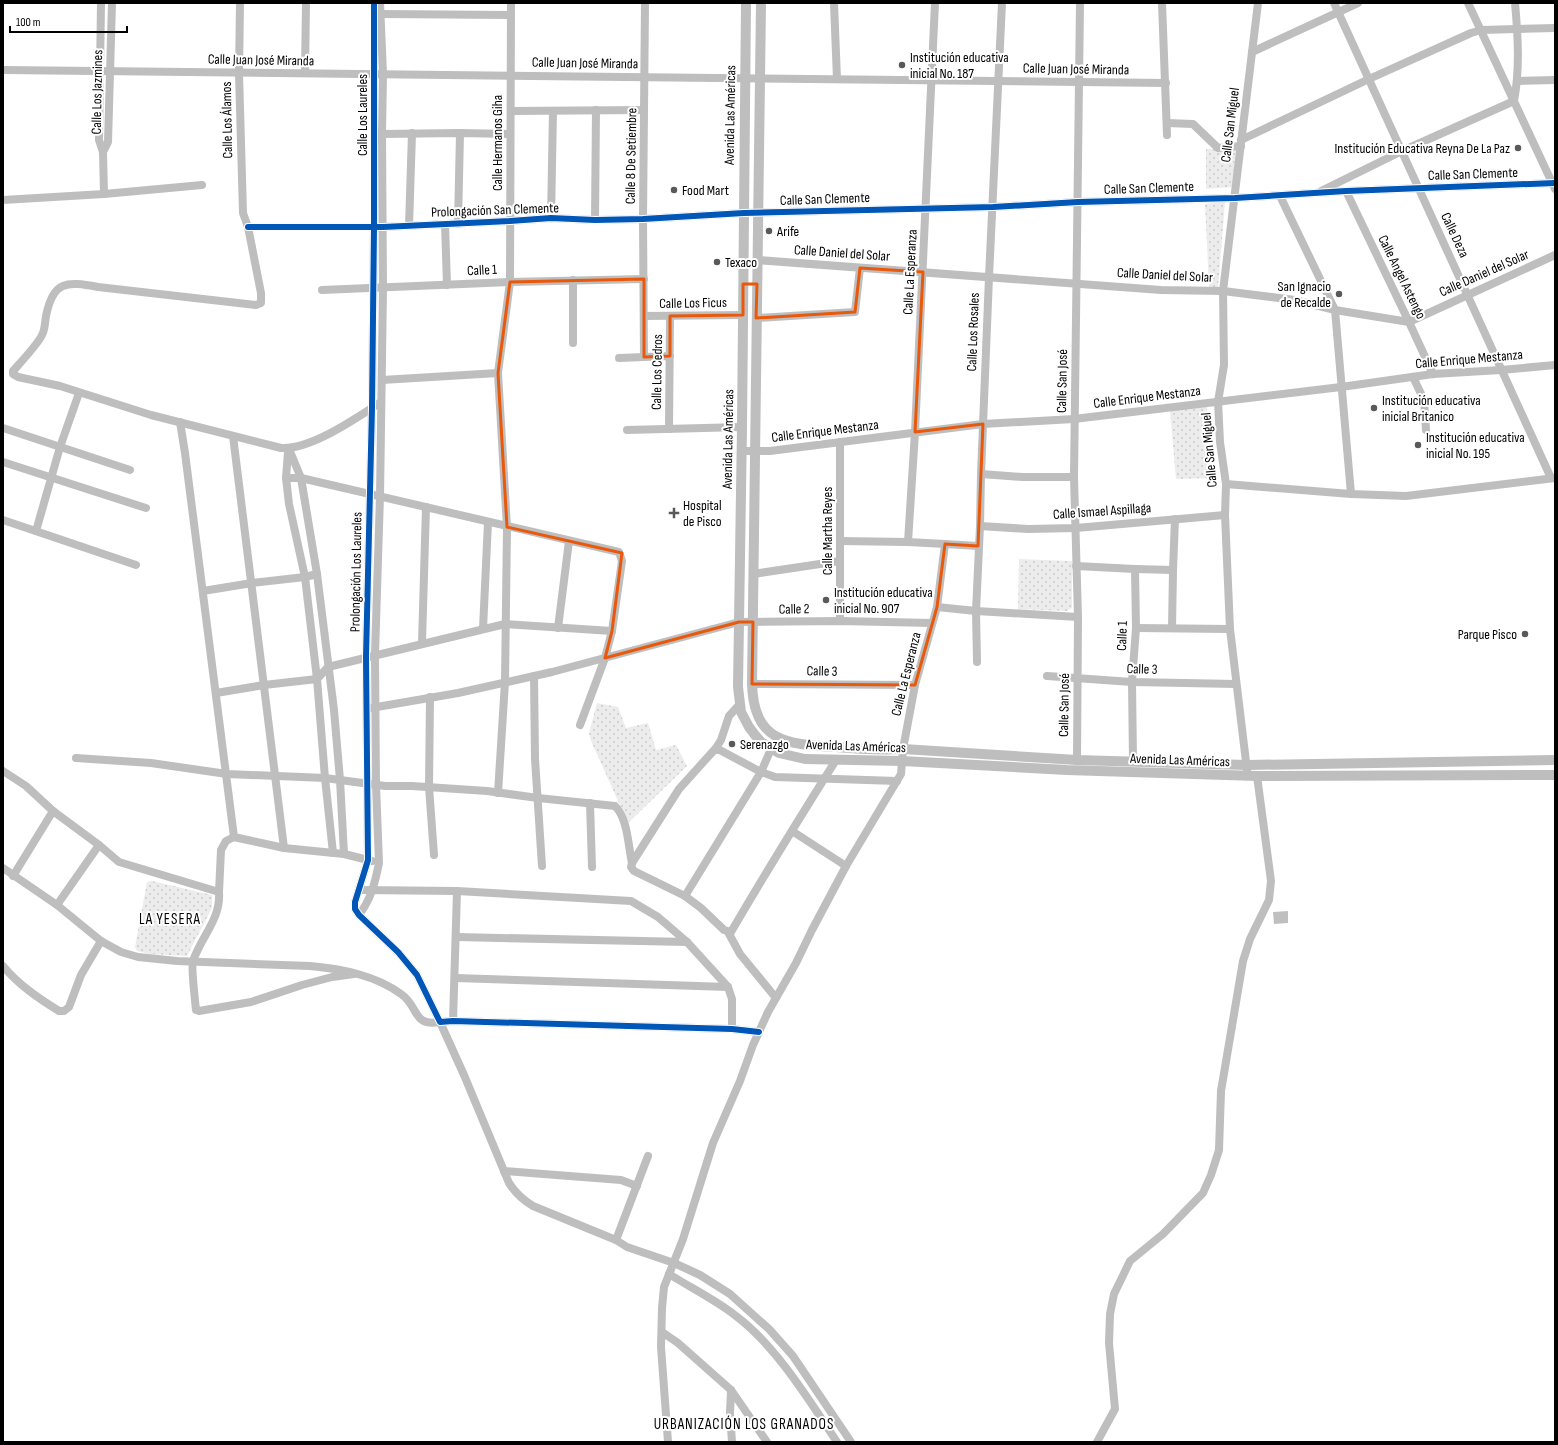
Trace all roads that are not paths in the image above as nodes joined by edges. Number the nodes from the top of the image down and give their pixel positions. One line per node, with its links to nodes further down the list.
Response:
1 (101, 3): 29 (street, Calle Los Jazmines)
2 (112, 3): 30 (street, Calle Los Jazmines)
3 (240, 3): 31 (street, Calle Los Álamos)
4 (306, 3): 32 (street)
5 (374, 3): 33 (street, Calle Los Laureles)
6 (380, 3): 22 (street, Calle Los Laureles)
7 (512, 3): 23 (street, Calle Hermanos Giha)
8 (645, 3): 36 (street, Calle 8 De Setiembre)
9 (746, 3): 37 (main road, Avenida Las Américas)
10 (761, 3): 38 (main road, Avenida Las Américas)
11 (834, 3): 39 (street)
12 (935, 3): 41 (street, Calle La Esperanza)
13 (1002, 3): 43 (street, Calle Los Rosales)
14 (1080, 3): 45 (street, Calle San José)
15 (1162, 3): 46 (street)
16 (1258, 3): 27 (street, Calle San Miguel)
17 (1334, 3): 21 (street, Calle Deza)
18 (1358, 3): 21 (street)
19 (1468, 3): 26 (street)
20 (1515, 3): 25 (street)
21 (1338, 12): 27 (street); 40 (street, Calle Deza)
22 (380, 14): 23 (street); 34 (street, Calle Los Laureles)
23 (511, 15): 35 (street, Calle Hermanos Giha)
24 (1555, 28): 25 (street)
25 (1518, 29): 26 (street); 44 (street)
26 (1481, 30): 40 (street); 47 (street)
27 (1252, 52): 58 (street, Calle San Miguel)
28 (3, 70): 29 (street, Calle Juan José Miranda)
29 (99, 71): 30 (street, Calle Juan José Miranda); 60 (street, Calle Los Jazmines)
30 (110, 71): 31 (street, Calle Juan José Miranda); 60 (street, Calle Los Jazmines)
31 (239, 73): 32 (street, Calle Juan José Miranda); 81 (street, Calle Los Álamos)
32 (305, 73): 33 (street, Calle Juan José Miranda)
33 (374, 74): 34 (street, Calle Juan José Miranda); 83 (street, Calle Los Laureles)
34 (383, 74): 35 (street, Calle Juan José Miranda); 54 (street, Prolongación Los Laureles)
35 (511, 76): 36 (street, Calle Juan José Miranda); 50 (street, Calle Hermanos Giha)
36 (645, 77): 37 (street, Calle Juan José Miranda); 49 (street, Calle 8 De Setiembre)
37 (745, 78): 38 (street, Calle Juan José Miranda); 74 (main road, Avenida Las Américas)
38 (760, 78): 39 (street, Calle Juan José Miranda); 73 (main road, Avenida Las Américas)
39 (837, 79): 41 (street, Calle Juan José Miranda)
40 (1369, 79): 58 (street); 59 (street, Calle Deza)
41 (931, 80): 43 (street, Calle Juan José Miranda); 72 (street, Calle La Esperanza)
42 (1555, 80): 44 (street)
43 (998, 81): 45 (street, Calle Juan José Miranda); 71 (street, Calle Los Rosales)
44 (1518, 81): 47 (street)
45 (1079, 82): 46 (street, Calle Juan José Miranda); 70 (street, Calle San José)
46 (1166, 83): 52 (street)
47 (1514, 101): 59 (street); 62 (street)
48 (596, 110): 49 (street); 51 (street); 77 (street)
49 (644, 110): 76 (street, Calle 8 De Setiembre)
50 (511, 111): 51 (street); 56 (street, Calle Hermanos Giha)
51 (553, 111): 75 (street)
52 (1167, 123): 57 (street); 58 (street)
53 (460, 132): 55 (street); 56 (street); 80 (street)
54 (382, 134): 55 (street); 83 (street, Prolongación Los Laureles)
55 (412, 134): 82 (street)
56 (510, 134): 78 (street, Calle Hermanos Giha)
57 (1167, 135)
58 (1241, 143): 68 (street, Calle San Miguel)
59 (1402, 151): 63 (street, Calle Deza); 65 (street)
60 (103, 152): 66 (street)
61 (202, 185): 66 (street)
62 (1554, 185): 63 (street, Calle San Clemente)
63 (1419, 188): 64 (street, Calle San Clemente); 100 (street, Calle Deza)
64 (1346, 191): 65 (street, Calle San Clemente); 106 (street, Calle Angel Astengo)
65 (1317, 193): 67 (street, Calle San Clemente)
66 (104, 194): 69 (street)
67 (1280, 196): 68 (street, Calle San Clemente); 101 (street)
68 (1235, 198): 70 (street, Calle San Clemente); 99 (street, Calle San Miguel)
69 (3, 200)
70 (1078, 202): 71 (street, Calle San Clemente); 92 (street, Calle San José)
71 (993, 207): 72 (street, Calle San Clemente); 88 (street, Calle Los Rosales)
72 (926, 208): 73 (street, Calle San Clemente); 87 (street, Calle La Esperanza)
73 (758, 212): 74 (street, Calle San Clemente); 85 (main road, Avenida Las Américas)
74 (744, 213): 76 (street, Prolongación San Clemente); 93 (main road, Avenida Las Américas)
75 (551, 218): 77 (street, Prolongación San Clemente); 78 (street, Prolongación San Clemente)
76 (643, 219): 77 (street, Prolongación San Clemente); 89 (street, Calle 8 De Setiembre)
77 (595, 220)
78 (510, 222): 80 (street, Prolongación San Clemente); 91 (street, Calle Hermanos Giha)
79 (445, 224): 80 (street, Prolongación San Clemente); 82 (street, Prolongación San Clemente); 95 (street)
80 (458, 224)
81 (248, 226): 83 (street, Prolongación San Clemente); 118 (street, Calle Los Álamos)
82 (409, 226): 83 (street, Prolongación San Clemente)
83 (379, 227): 96 (street, Prolongación Los Laureles); 97 (street, Prolongación Los Laureles)
84 (1555, 255): 100 (street, Calle Daniel del Solar)
85 (757, 260): 86 (street, Calle Daniel del Solar); 94 (main road, Avenida Las Américas)
86 (860, 268): 87 (street, Calle Daniel del Solar); 105 (street)
87 (923, 272): 88 (street, Calle Daniel del Solar); 130 (street, Calle La Esperanza)
88 (988, 277): 92 (street, Calle Daniel del Solar); 124 (street, Calle Los Rosales)
89 (644, 279): 90 (street, Calle 1); 103 (street, Calle 8 De Setiembre)
90 (574, 280): 91 (street, Calle 1); 107 (street)
91 (510, 282): 95 (street, Calle 1); 113 (street, Calle Hermanos Giha)
92 (1076, 283): 99 (street, Calle Daniel del Solar); 122 (street, Calle San José)
93 (743, 284): 94 (main road); 102 (main road, Avenida Las Américas)
94 (757, 284): 105 (main road, Avenida Las Américas)
95 (447, 285): 97 (street, Calle 1)
96 (374, 289): 97 (street, Calle 1); 98 (street, Calle 1); 121 (street, Prolongación Los Laureles)
97 (382, 289): 116 (street, Prolongación Los Laureles)
98 (322, 290)
99 (1223, 291): 101 (street, Calle Daniel del Solar); 120 (street, Calle San Miguel)
100 (1468, 295): 106 (street, Calle Daniel del Solar); 112 (street, Calle Deza)
101 (1335, 310): 106 (street, Calle Daniel del Solar); 117 (street)
102 (743, 315): 104 (street, Calle Los Ficus); 125 (main road, Avenida Las Américas)
103 (644, 316): 104 (street, Calle Los Ficus); 109 (street, Calle 8 De Setiembre)
104 (670, 316): 108 (street, Calle Los Cedros)
105 (756, 318): 136 (main road, Avenida Las Américas)
106 (1409, 322): 114 (street, Calle Angel Astengo)
107 (573, 343)
108 (670, 356): 109 (street); 127 (street, Calle Los Cedros)
109 (644, 357): 110 (street)
110 (619, 358)
111 (1555, 364): 112 (street, Calle Enrique Mestanza)
112 (1502, 370): 114 (street, Calle Enrique Mestanza); 144 (street, Calle Deza)
113 (498, 373): 116 (street); 156 (street, Calle Hermanos Giha)
114 (1432, 374): 115 (street, Calle Enrique Mestanza)
115 (1412, 377): 117 (street, Calle Enrique Mestanza); 129 (street)
116 (382, 380): 119 (street, Prolongación Los Laureles)
117 (1342, 387): 120 (street, Calle Enrique Mestanza); 147 (street)
118 (79, 393): 123 (street); 133 (street)
119 (381, 402): 121 (street); 148 (street, Prolongación Los Laureles)
120 (1218, 402): 122 (street, Calle Enrique Mestanza); 145 (street, Calle San Miguel)
121 (372, 408): 134 (street); 146 (street, Prolongación Los Laureles)
122 (1074, 419): 124 (street, Calle Enrique Mestanza); 143 (street, Calle San José)
123 (180, 422): 131 (street); 173 (street)
124 (983, 424): 130 (street, Calle Enrique Mestanza); 139 (street, Calle Los Rosales)
125 (742, 427): 127 (street); 135 (main road, Avenida Las Américas)
126 (3, 428): 133 (street)
127 (669, 429): 128 (street)
128 (627, 430)
129 (1426, 430)
130 (915, 432): 132 (street, Calle Enrique Mestanza); 161 (street, Calle La Esperanza)
131 (233, 436): 134 (street); 172 (street)
132 (840, 442): 136 (street, Calle Enrique Mestanza); 160 (street, Calle Martha Reyes)
133 (60, 447): 138 (street); 140 (street)
134 (289, 449): 141 (street); 142 (street)
135 (742, 451): 136 (street, Calle Enrique Mestanza); 178 (main road, Avenida Las Américas)
136 (754, 452): 170 (main road, Avenida Las Américas)
137 (3, 462): 140 (street)
138 (130, 470)
139 (980, 474): 143 (street); 155 (street, Calle Los Rosales)
140 (52, 478): 150 (street); 158 (street)
141 (286, 478): 142 (street); 171 (street)
142 (301, 478): 146 (street); 169 (street)
143 (1074, 478): 157 (street, Calle San José)
144 (1553, 478): 147 (street)
145 (1226, 484): 147 (street); 151 (street, Calle San Miguel)
146 (370, 494): 148 (street); 190 (street, Prolongación Los Laureles)
147 (1351, 494)
148 (380, 496): 149 (street); 189 (street, Prolongación Los Laureles)
149 (426, 507): 154 (street); 188 (street)
150 (146, 508)
151 (1225, 515): 152 (street, Calle Ismael Aspillaga); 186 (street, Calle San Miguel)
152 (1175, 519): 157 (street, Calle Ismael Aspillaga); 168 (street)
153 (3, 520): 158 (street)
154 (488, 522): 156 (street); 185 (street)
155 (980, 526): 157 (street, Calle Ismael Aspillaga); 163 (street, Calle Los Rosales)
156 (507, 527): 159 (street); 181 (street, Calle Hermanos Giha)
157 (1076, 528): 166 (street, Calle San José)
158 (36, 531): 165 (street)
159 (569, 541): 182 (street); 187 (street)
160 (840, 541): 161 (street); 164 (street, Calle Martha Reyes)
161 (908, 542): 162 (street)
162 (945, 544): 163 (street); 174 (street, Calle La Esperanza)
163 (978, 546): 175 (street, Calle Los Rosales)
164 (840, 561): 170 (street); 177 (street, Calle Martha Reyes)
165 (136, 565)
166 (1076, 566): 167 (street); 176 (street, Calle San José)
167 (1134, 569): 168 (street); 183 (street, Calle 1)
168 (1173, 570): 184 (street)
169 (317, 574): 171 (street); 193 (street)
170 (753, 574): 179 (main road, Avenida Las Américas)
171 (305, 577): 172 (street); 196 (street)
172 (252, 583): 173 (street); 202 (street)
173 (203, 591): 204 (street)
174 (938, 607): 175 (street); 180 (street, Calle La Esperanza)
175 (976, 611): 176 (street); 192 (street, Calle Los Rosales)
176 (1078, 617): 197 (street, Calle San José)
177 (840, 621): 179 (street, Calle 2); 180 (street, Calle 2)
178 (739, 622): 179 (street, Calle 2); 191 (street, Calle 2); 206 (main road, Avenida Las Américas)
179 (753, 622): 200 (main road, Avenida Las Américas)
180 (932, 623): 203 (street, Calle La Esperanza)
181 (505, 624): 182 (street); 185 (street); 198 (street, Calle Hermanos Giha)
182 (558, 628): 187 (street)
183 (1136, 628): 184 (street); 199 (street, Calle 1)
184 (1172, 628): 186 (street)
185 (484, 629): 188 (street)
186 (1230, 629): 201 (street, Calle San Miguel)
187 (612, 631): 191 (street)
188 (422, 643): 189 (street)
189 (375, 654): 190 (street); 207 (street, Prolongación Los Laureles)
190 (366, 657): 193 (street); 208 (street, Prolongación Los Laureles)
191 (605, 658): 194 (street, Calle 2); 209 (street)
192 (977, 662)
193 (328, 667): 196 (street); 230 (street)
194 (534, 676): 198 (street, Calle 2); 236 (street)
195 (1048, 676): 197 (street, Calle 3)
196 (317, 679): 202 (street); 228 (street)
197 (1077, 679): 199 (street, Calle 3); 215 (street, Calle San José)
198 (505, 682): 205 (street, Calle 2); 235 (street, Calle Hermanos Giha)
199 (1132, 682): 201 (street, Calle 3); 218 (street, Calle 1)
200 (752, 684): 203 (street, Calle 3); 212 (main road, Avenida Las Américas)
201 (1236, 684): 220 (street, Calle San Miguel)
202 (264, 685): 204 (street); 225 (street)
203 (915, 685): 212 (street, Calle La Esperanza)
204 (216, 693): 223 (street)
205 (430, 697): 207 (street, Calle 2); 234 (street)
206 (740, 704): 210 (street); 211 (main road, Avenida Las Américas)
207 (376, 707): 208 (street, Calle 2); 233 (street, Prolongación Los Laureles)
208 (366, 708): 232 (street, Prolongación Los Laureles)
209 (580, 725)
210 (716, 748): 222 (street); 248 (street)
211 (771, 749): 214 (main road, Avenida Las Américas); 222 (street)
212 (903, 749): 215 (main road, Avenida Las Américas); 217 (street, Calle La Esperanza)
213 (76, 758): 223 (street)
214 (836, 760): 217 (main road, Avenida Las Américas); 229 (street)
215 (1077, 760): 218 (main road, Avenida Las Américas)
216 (1555, 760): 219 (main road, Avenida Las Américas)
217 (902, 761): 226 (main road, Avenida Las Américas); 231 (street, Calle La Esperanza)
218 (1133, 761): 220 (main road, Avenida Las Américas)
219 (1302, 764): 220 (main road, Avenida Las Américas); 227 (main road)
220 (1247, 765): 226 (street, Calle San Miguel)
221 (3, 771): 238 (street)
222 (761, 772): 229 (street); 258 (street)
223 (227, 774): 225 (street); 240 (street)
224 (1555, 775): 227 (main road, Avenida Las Américas)
225 (276, 776): 228 (street); 242 (street)
226 (1252, 776): 227 (main road, Avenida Las Américas); 288 (street, Calle San Miguel)
227 (1303, 776)
228 (325, 778): 230 (street); 243 (street)
229 (825, 778): 231 (street); 239 (street)
230 (340, 780): 232 (street); 244 (street)
231 (897, 781): 250 (street, Calle La Esperanza)
232 (367, 784): 233 (street); 246 (street, Prolongación Los Laureles)
233 (376, 785): 234 (street); 247 (street, Prolongación Los Laureles)
234 (429, 787): 235 (street); 245 (street)
235 (498, 793): 236 (street)
236 (538, 798): 237 (street); 249 (street)
237 (590, 803): 248 (street); 251 (street)
238 (54, 811): 241 (street); 253 (street)
239 (792, 831): 250 (street); 261 (street)
240 (234, 837): 242 (street); 257 (street)
241 (99, 845): 257 (street); 259 (street)
242 (284, 848): 243 (street)
243 (333, 853): 244 (street)
244 (344, 854): 246 (street)
245 (434, 855)
246 (368, 860): 247 (street); 254 (street, Prolongación Los Laureles)
247 (379, 863): 255 (street, Prolongación Los Laureles)
248 (632, 863): 258 (street)
249 (542, 866)
250 (846, 866): 270 (street, Calle La Esperanza)
251 (592, 867)
252 (3, 868): 253 (street)
253 (13, 876): 259 (street)
254 (359, 890): 255 (street); 260 (street, Prolongación Los Laureles)
255 (372, 890): 256 (street); 260 (street, Prolongación Los Laureles)
256 (457, 891): 262 (street); 264 (street)
257 (219, 892): 265 (street)
258 (685, 896): 261 (street)
259 (57, 905): 263 (street)
260 (359, 915): 272 (street)
261 (728, 932): 270 (street)
262 (456, 937): 264 (street); 268 (street)
263 (101, 941): 265 (street); 266 (street)
264 (687, 942): 269 (street)
265 (193, 962): 267 (street); 267 (street)
266 (3, 966)
267 (356, 974): 272 (street)
268 (455, 978): 269 (street); 271 (street)
269 (728, 987): 273 (street)
270 (776, 998): 274 (street, Calle La Esperanza)
271 (453, 1021): 272 (street); 273 (street)
272 (440, 1022): 276 (street)
273 (732, 1029): 274 (street)
274 (759, 1032): 279 (street, Calle La Esperanza)
275 (648, 1156): 277 (street)
276 (504, 1171): 277 (street); 278 (street)
277 (637, 1186): 278 (street)
278 (616, 1240): 279 (street)
279 (674, 1263): 280 (street, Calle La Esperanza); 287 (street)
280 (669, 1274): 281 (street, Calle La Esperanza); 286 (street)
281 (662, 1332): 282 (street); 283 (street, Calle La Esperanza)
282 (731, 1390): 284 (street); 285 (street)
283 (668, 1442)
284 (732, 1442)
285 (768, 1442)
286 (836, 1442)
287 (851, 1442)
288 (1097, 1442)

